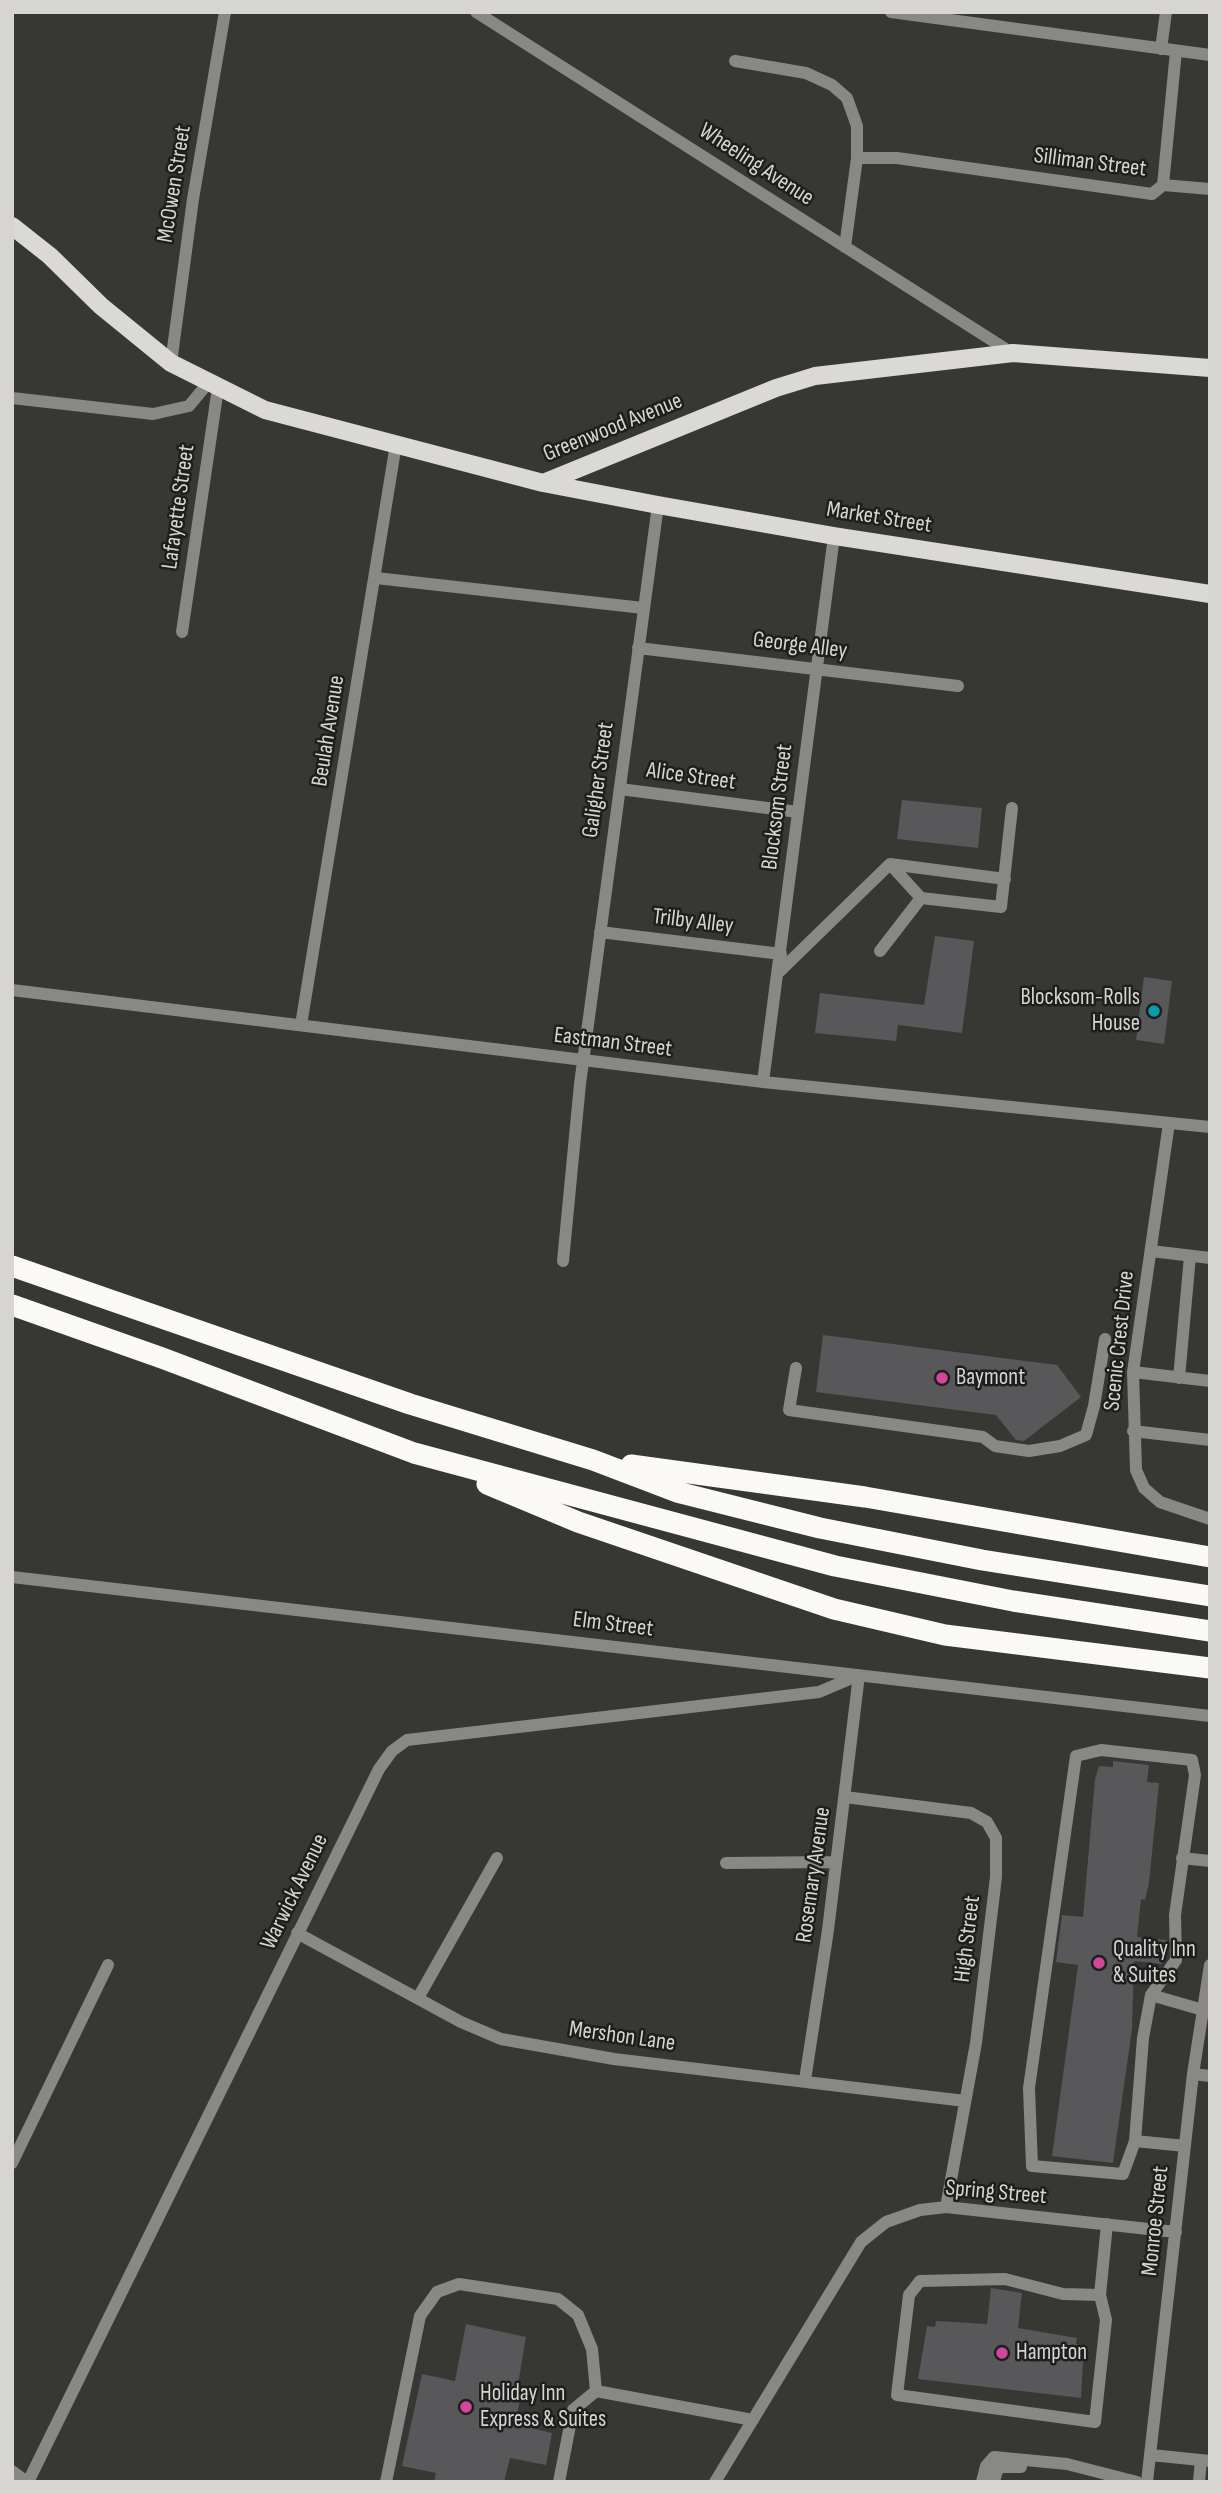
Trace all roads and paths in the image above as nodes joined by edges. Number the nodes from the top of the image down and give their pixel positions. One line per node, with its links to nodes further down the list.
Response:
1 (225, 12): 15 (street, McOwen Street)
2 (476, 12): 13 (street, Wheeling Avenue)
3 (891, 12): 5 (street)
4 (1166, 12): 5 (street)
5 (1161, 49): 6 (street)
6 (1176, 51): 7 (street); 10 (street)
7 (1210, 55)
8 (734, 61): 9 (street)
9 (856, 158): 10 (street, Silliman Street); 13 (street)
10 (1163, 185): 11 (street, Silliman Street)
11 (1210, 189)
12 (12, 226): 15 (main road, Greenwood Avenue)
13 (845, 247): 14 (street, Wheeling Avenue)
14 (1013, 353): 16 (main road, Greenwood Avenue); 20 (main road, Greenwood Avenue)
15 (171, 363): 17 (main road, Greenwood Avenue)
16 (1210, 368)
17 (213, 386): 18 (street); 19 (main road, Greenwood Avenue); 26 (street, Lafayette Street)
18 (12, 398)
19 (396, 444): 20 (main road, Greenwood Avenue); 23 (street, Beulah Avenue)
20 (543, 483): 21 (main road, Market Street)
21 (658, 505): 22 (main road, Market Street); 25 (street, Galigher Street)
22 (834, 536): 24 (main road, Market Street); 28 (street, Blocksom Street)
23 (376, 579): 25 (street); 41 (street, Beulah Avenue)
24 (1210, 594)
25 (643, 608): 27 (street, Galigher Street)
26 (182, 632)
27 (638, 648): 28 (street, George Alley); 30 (street, Galigher Street)
28 (817, 669): 29 (street, George Alley); 32 (street, Blocksom Street)
29 (958, 685)
30 (620, 789): 32 (street, Alice Street); 36 (street, Galigher Street)
31 (1012, 808): 34 (street)
32 (798, 812): 38 (street, Blocksom Street)
33 (890, 864): 34 (street); 35 (street); 39 (street)
34 (1005, 879): 35 (street)
35 (921, 898): 37 (street)
36 (600, 932): 38 (street, Trilby Alley); 42 (street, Galigher Street)
37 (880, 951)
38 (781, 954): 39 (street, Blocksom Street)
39 (778, 974): 43 (street, Blocksom Street)
40 (12, 990): 41 (street, Eastman Street)
41 (301, 1026): 42 (street, Eastman Street)
42 (584, 1060): 43 (street, Eastman Street); 49 (street, Galigher Street)
43 (763, 1082): 44 (street, Eastman Street)
44 (1169, 1123): 45 (street, Eastman Street); 46 (street, Scenic Crest Drive)
45 (1210, 1127)
46 (1151, 1251): 47 (street); 54 (street, Scenic Crest Drive)
47 (1190, 1256): 48 (street); 55 (street)
48 (1210, 1258)
49 (563, 1261)
50 (12, 1266): 60 (highway)
51 (12, 1305): 59 (highway)
52 (1105, 1339): 53 (street)
53 (796, 1368)
54 (1133, 1372): 55 (street); 57 (street, Scenic Crest Drive)
55 (1179, 1378): 56 (street)
56 (1210, 1381)
57 (1133, 1432): 58 (street); 61 (street, Scenic Crest Drive)
58 (1210, 1440)
59 (414, 1453): 65 (highway); 66 (highway)
60 (593, 1460): 62 (highway); 64 (highway)
61 (1210, 1519)
62 (1210, 1558)
63 (12, 1577): 67 (street, Elm Street)
64 (1210, 1597)
65 (1210, 1631)
66 (1210, 1668)
67 (859, 1675): 68 (street, Elm Street); 69 (street, Rosemary Avenue); 75 (street, Warwick Avenue)
68 (1210, 1716)
69 (845, 1797): 74 (street, Rosemary Avenue); 84 (street, High Street)
70 (498, 1858): 79 (street)
71 (1182, 1858): 72 (street); 78 (street); 85 (street)
72 (1210, 1861)
73 (726, 1863): 74 (street)
74 (835, 1863): 83 (street, Rosemary Avenue)
75 (298, 1933): 79 (street, Mershon Lane); 98 (street, Warwick Avenue)
76 (108, 1965): 87 (street)
77 (1210, 1965): 80 (street, Monroe Street)
78 (1151, 1995): 80 (street); 85 (street)
79 (418, 1998): 83 (street, Mershon Lane)
80 (1203, 2010): 81 (street, Monroe Street)
81 (1193, 2074): 82 (street); 86 (street, Monroe Street)
82 (1210, 2076)
83 (805, 2080): 84 (street, Mershon Lane)
84 (965, 2101): 88 (street, High Street)
85 (1135, 2141): 86 (street)
86 (1185, 2146): 90 (street, Monroe Street)
87 (12, 2163)
88 (946, 2207): 89 (street, Spring Street); 93 (street, Spring Street)
89 (1107, 2224): 90 (street, Spring Street); 91 (street)
90 (1175, 2232): 94 (street, Monroe Street)
91 (1100, 2295): 91 (street)
92 (596, 2392): 93 (street); 99 (street); 100 (street)
93 (753, 2420): 101 (street, Spring Street)
94 (1150, 2455): 95 (street); 105 (street, Monroe Street)
95 (1206, 2460): 106 (street)
96 (12, 2471): 98 (street)
97 (1087, 2476): 102 (street); 103 (street); 104 (street)
98 (27, 2482)
99 (386, 2482)
100 (559, 2482)
101 (715, 2482)
102 (982, 2482)
103 (995, 2482)
104 (1137, 2482)
105 (1147, 2482)
106 (1199, 2482)

